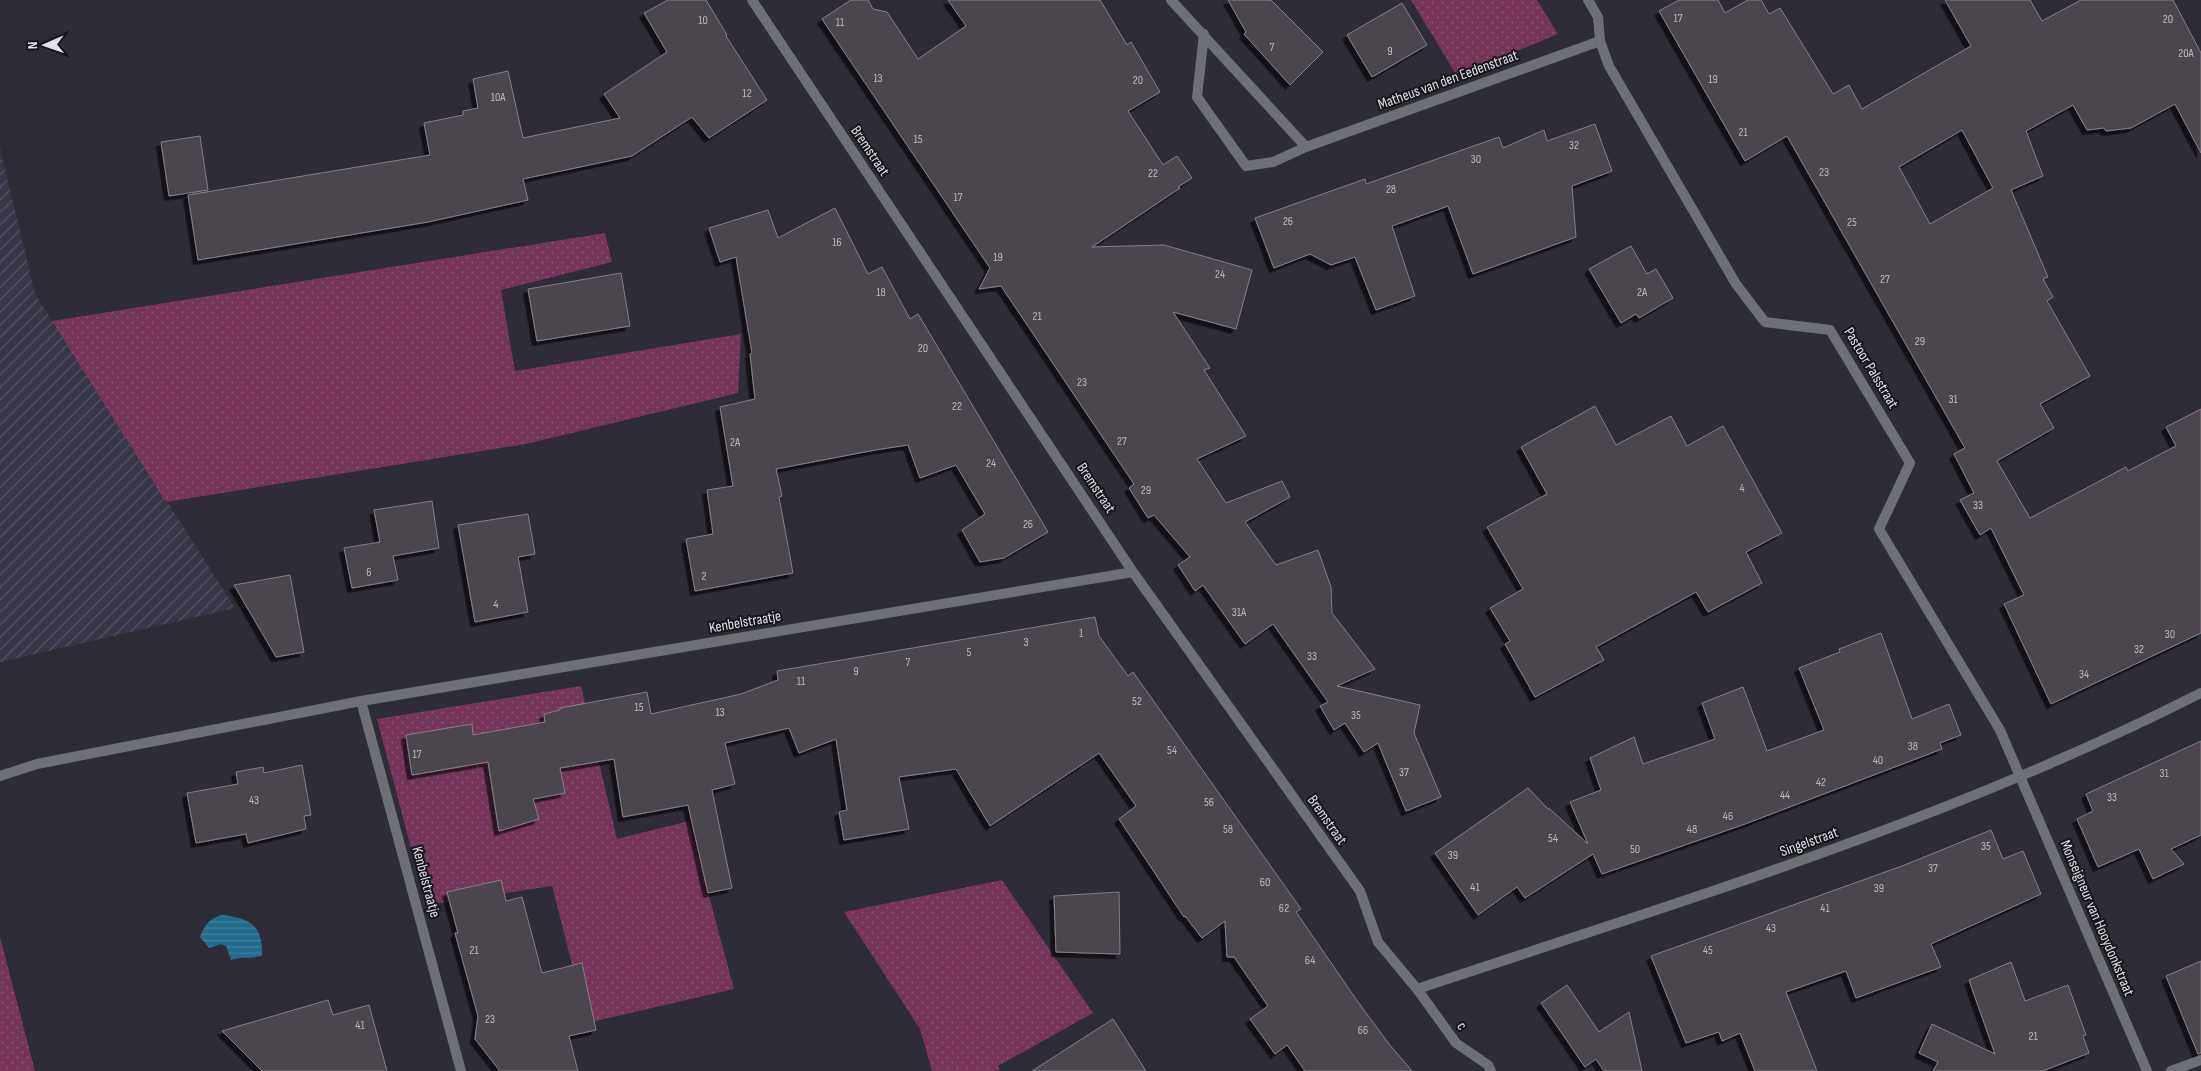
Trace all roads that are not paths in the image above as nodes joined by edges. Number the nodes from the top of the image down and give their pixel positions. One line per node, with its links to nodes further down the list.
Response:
1 (752, 0): 7 (street, Bremstraat)
2 (1171, 0): 4 (street)
3 (1588, 0): 5 (street, Pastoor Palsstraat)
4 (1204, 34): 6 (street); 6 (street, Matheus van den Eedenstraat)
5 (1600, 41): 6 (street, Matheus van den Eedenstraat); 11 (street, Pastoor Palsstraat)
6 (1306, 147)
7 (1134, 572): 9 (street, Kenbelstraatje); 12 (street, Bremstraat)
8 (2201, 693): 11 (street, Singelstraat)
9 (361, 701): 10 (street, Kenbelstraatje); 14 (street, Kenbelstraatje)
10 (0, 776)
11 (2020, 777): 12 (street, Singelstraat); 16 (street, Monseigneur van Hooydonkstraat)
12 (1417, 989): 15 (street, c)
13 (2201, 1060): 17 (street)
14 (461, 1071)
15 (1491, 1071)
16 (2147, 1071)
17 (2171, 1071)

